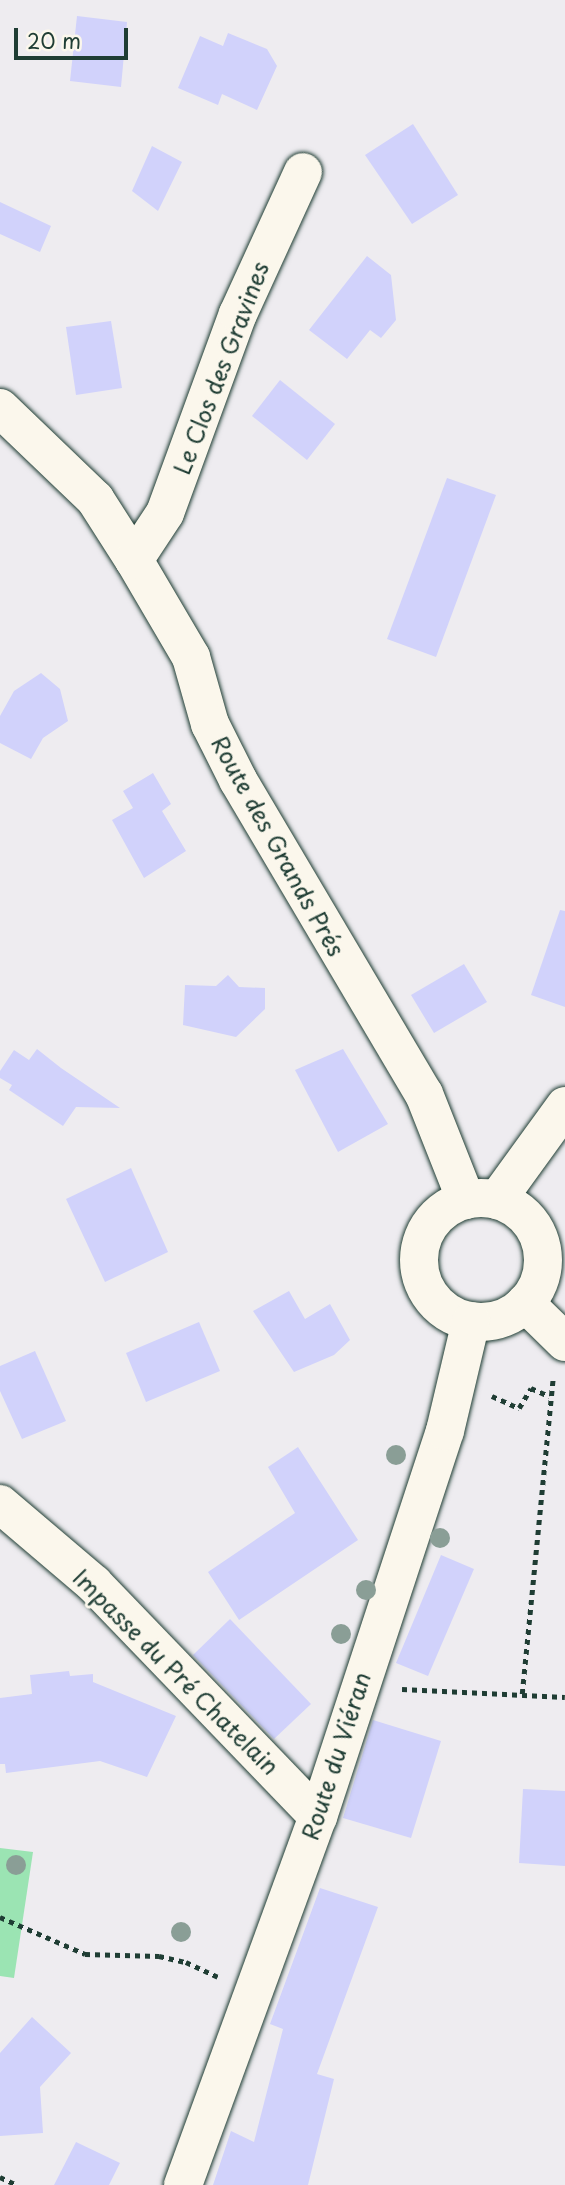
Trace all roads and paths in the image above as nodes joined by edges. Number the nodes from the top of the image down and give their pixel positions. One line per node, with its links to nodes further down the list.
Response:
1 (303, 172): 3 (street, Le Clos des Gravines)
2 (0, 408): 3 (street, Route des Grands Prés)
3 (134, 560): 5 (street, Route des Grands Prés)
4 (565, 1105): 5 (street)
5 (481, 1200): 6 (street); 7 (street)
6 (525, 1303): 7 (street); 8 (street)
7 (471, 1321): 9 (street, Route du Viéran)
8 (561, 1359): 10 (path)
9 (459, 1381): 10 (path); 12 (street, Route du Viéran)
10 (549, 1396): 13 (path)
11 (0, 1504): 15 (street, Impasse du Pré Chatelain)
12 (358, 1687): 13 (path); 15 (street, Route du Viéran)
13 (522, 1694): 14 (path)
14 (565, 1697)
15 (318, 1817): 17 (street, Route du Viéran)
16 (0, 1917): 17 (path)
17 (251, 1992): 20 (street, Route du Viéran)
18 (0, 2177): 19 (path)
19 (17, 2185)
20 (183, 2185)

